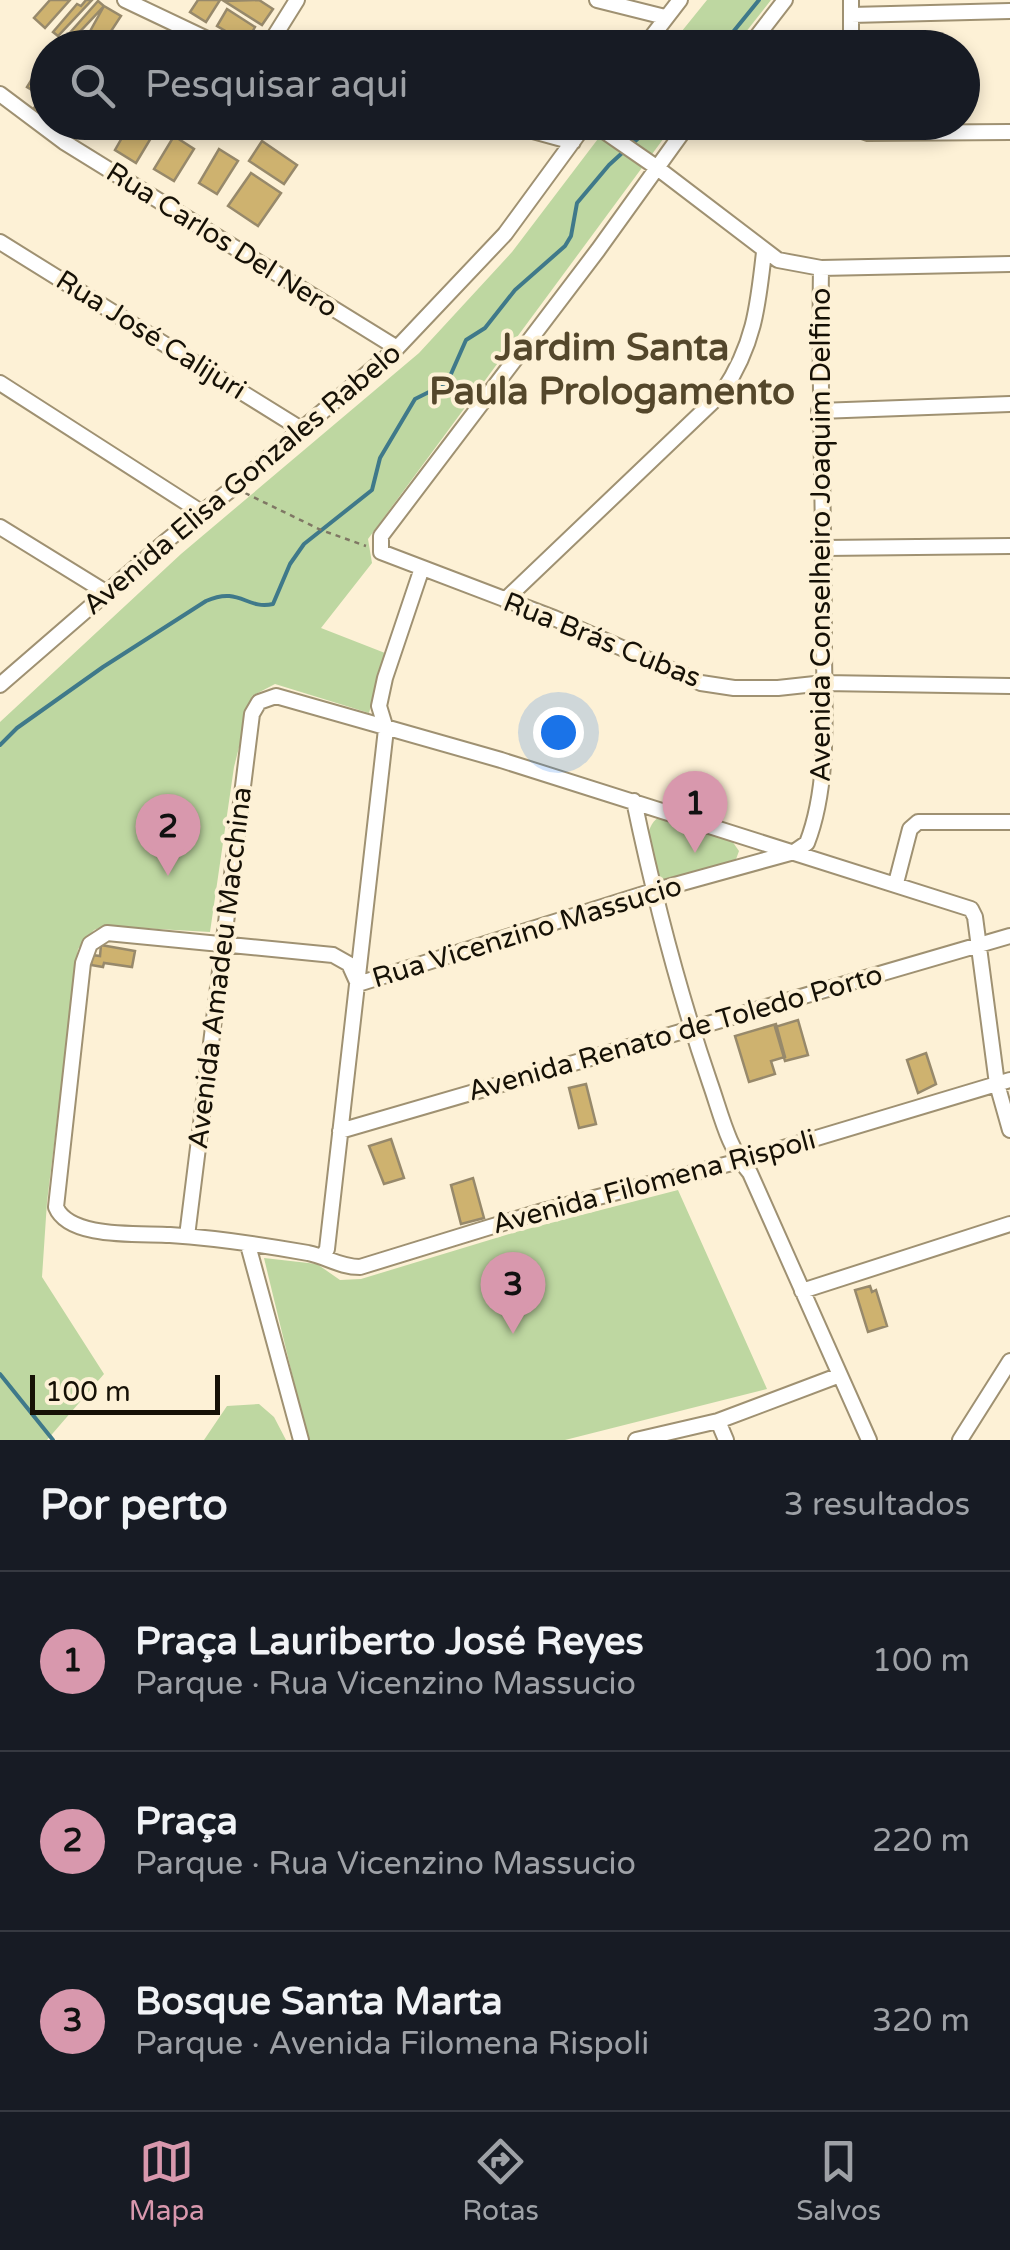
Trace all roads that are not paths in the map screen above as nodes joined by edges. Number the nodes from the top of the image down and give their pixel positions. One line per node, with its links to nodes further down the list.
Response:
1 (125, 0): 9 (street)
2 (297, 0): 10 (street)
3 (597, 0): 8 (street)
4 (680, 0): 8 (street)
5 (784, 0): 12 (street)
6 (851, 8): 7 (street)
7 (1010, 11)
8 (665, 17): 11 (street)
9 (188, 30)
10 (278, 30)
11 (656, 30)
12 (762, 30)
13 (0, 94): 14 (street, Rua Carlos Del Nero)
14 (30, 116)
15 (980, 132): 16 (street)
16 (1010, 132)
17 (61, 140): 27 (street, Rua Carlos Del Nero)
18 (567, 140): 21 (street)
19 (617, 140): 22 (street)
20 (676, 140): 22 (street)
21 (574, 142): 27 (street, Avenida Elisa Gonzales Rabelo)
22 (656, 167): 24 (street); 36 (street, Rua Brás Cubas)
23 (0, 242): 31 (street, Rua José Calijuri)
24 (764, 252): 26 (street); 38 (street)
25 (1010, 264): 26 (street)
26 (821, 268): 30 (street, Avenida Conselheiro Joaquim Delfino)
27 (397, 348): 31 (street, Avenida Elisa Gonzales Rabelo)
28 (0, 384): 32 (street)
29 (1010, 404): 30 (street)
30 (818, 412): 35 (street, Avenida Conselheiro Joaquim Delfino)
31 (302, 429): 32 (street, Avenida Elisa Gonzales Rabelo)
32 (201, 512): 37 (street, Avenida Elisa Gonzales Rabelo)
33 (0, 527): 37 (street)
34 (1010, 546): 35 (street)
35 (824, 548): 40 (street, Avenida Conselheiro Joaquim Delfino)
36 (422, 568): 38 (street, Rua Brás Cubas); 42 (street)
37 (107, 593): 39 (street, Avenida Elisa Gonzales Rabelo)
38 (505, 600): 40 (street, Rua Brás Cubas)
39 (4, 676)
40 (824, 684): 41 (street, Rua Brás Cubas); 45 (street, Avenida Conselheiro Joaquim Delfino)
41 (1010, 686)
42 (386, 729): 43 (street); 49 (street, Avenida Amadeu Macchina); 51 (street)
43 (634, 800): 45 (street); 47 (street)
44 (1010, 822): 46 (street)
45 (794, 852): 46 (street); 47 (street, Rua Vicenzino Massucio)
46 (896, 883): 50 (street)
47 (653, 892): 51 (street, Rua Vicenzino Massucio); 52 (street)
48 (1010, 936): 50 (street, Avenida Renato de Toledo Porto)
49 (222, 943): 51 (street, Rua Vicenzino Massucio); 57 (street, Rua Vicenzino Massucio); 59 (street, Avenida Amadeu Macchina)
50 (978, 946): 52 (street, Avenida Renato de Toledo Porto); 53 (street)
51 (358, 984): 55 (street)
52 (692, 1026): 55 (street, Avenida Renato de Toledo Porto); 56 (street)
53 (1003, 1082): 54 (street); 56 (street, Avenida Filomena Rispoli)
54 (1010, 1130)
55 (340, 1132): 61 (street)
56 (740, 1161): 61 (street, Avenida Filomena Rispoli); 62 (street)
57 (62, 1220): 59 (street, Avenida Filomena Rispoli)
58 (1010, 1224): 62 (street)
59 (187, 1236): 60 (street, Avenida Filomena Rispoli)
60 (248, 1245): 61 (street, Avenida Filomena Rispoli); 66 (street)
61 (323, 1256)
62 (802, 1291): 64 (street)
63 (1010, 1360): 70 (street)
64 (840, 1375): 65 (street); 69 (street)
65 (718, 1420): 67 (street); 68 (street)
66 (300, 1440)
67 (636, 1440)
68 (726, 1440)
69 (870, 1440)
70 (960, 1440)

